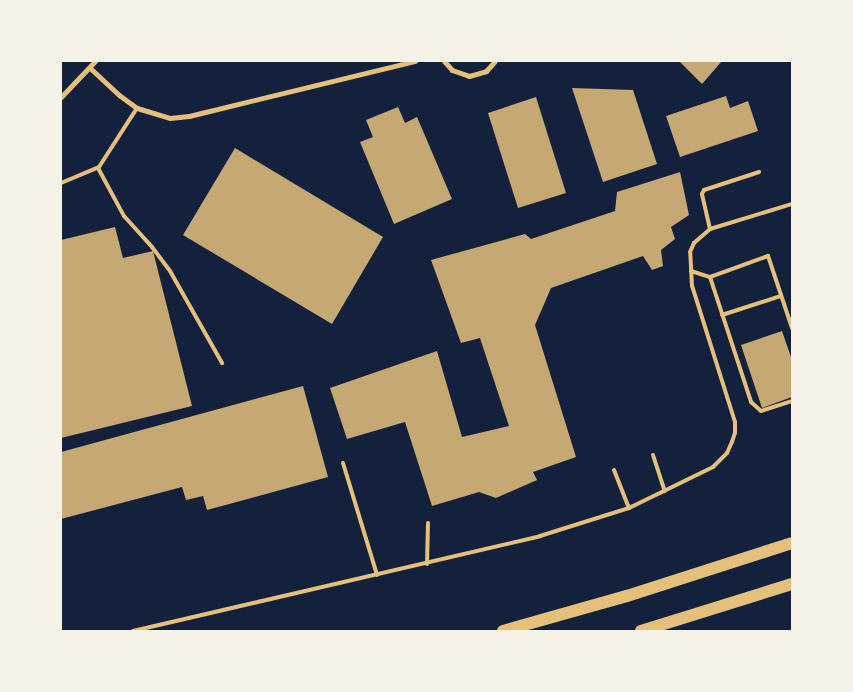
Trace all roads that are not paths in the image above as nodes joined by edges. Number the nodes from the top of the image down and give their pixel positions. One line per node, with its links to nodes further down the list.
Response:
1 (95, 61): 5 (street)
2 (415, 61): 7 (street)
3 (444, 61): 4 (street)
4 (495, 61)
5 (90, 68): 6 (street); 7 (street)
6 (61, 97)
7 (137, 108): 8 (lane)
8 (98, 168): 10 (lane); 18 (lane)
9 (759, 172): 12 (lane)
10 (61, 183)
11 (792, 204): 12 (lane)
12 (710, 229): 13 (lane)
13 (690, 271): 14 (lane); 23 (lane)
14 (710, 277): 15 (lane); 16 (lane)
15 (781, 296): 16 (lane); 17 (lane)
16 (722, 315): 19 (lane)
17 (792, 328)
18 (222, 363)
19 (792, 401)
20 (653, 455): 23 (lane)
21 (343, 463): 30 (lane)
22 (614, 470): 24 (lane)
23 (665, 491): 24 (lane)
24 (629, 508): 29 (lane)
25 (428, 523): 29 (lane)
26 (792, 534): 28 (main road)
27 (792, 543): 28 (main road)
28 (756, 553): 33 (main road)
29 (427, 564): 30 (lane)
30 (377, 575): 32 (lane)
31 (792, 584): 34 (main road)
32 (133, 631)
33 (503, 631)
34 (641, 631)

